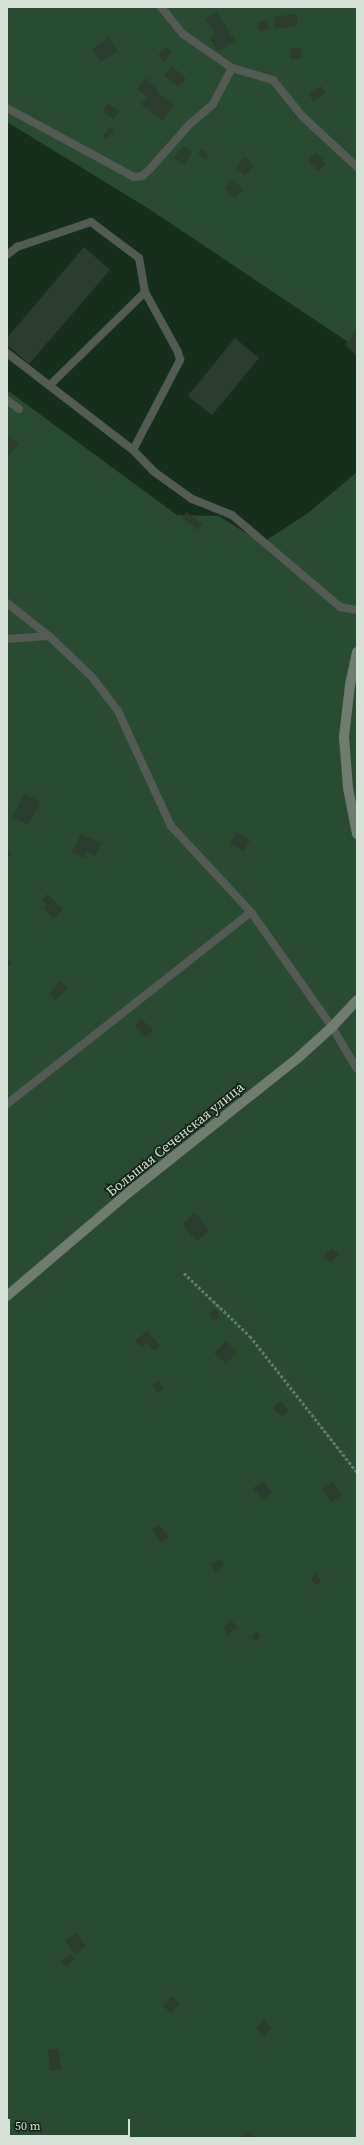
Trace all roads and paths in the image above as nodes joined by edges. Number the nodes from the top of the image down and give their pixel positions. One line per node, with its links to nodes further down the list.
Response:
1 (161, 7): 2 (lane)
2 (232, 68): 3 (lane); 4 (lane)
3 (7, 108)
4 (357, 168)
5 (7, 255): 6 (lane)
6 (145, 292): 8 (lane); 11 (lane)
7 (7, 353): 8 (lane)
8 (49, 386): 11 (lane)
9 (7, 400): 10 (lane)
10 (18, 409)
11 (133, 450): 13 (lane)
12 (7, 603): 14 (lane)
13 (357, 610)
14 (49, 636): 15 (lane); 18 (lane)
15 (7, 639)
16 (357, 652): 17 (street)
17 (357, 834)
18 (252, 912): 20 (lane); 22 (lane)
19 (357, 1000): 20 (street, Большая Сеченская улица)
20 (332, 1027): 21 (lane); 24 (street, Большая Сеченская улица)
21 (357, 1069)
22 (7, 1104)
23 (184, 1272): 25 (path)
24 (7, 1296)
25 (357, 1472)

